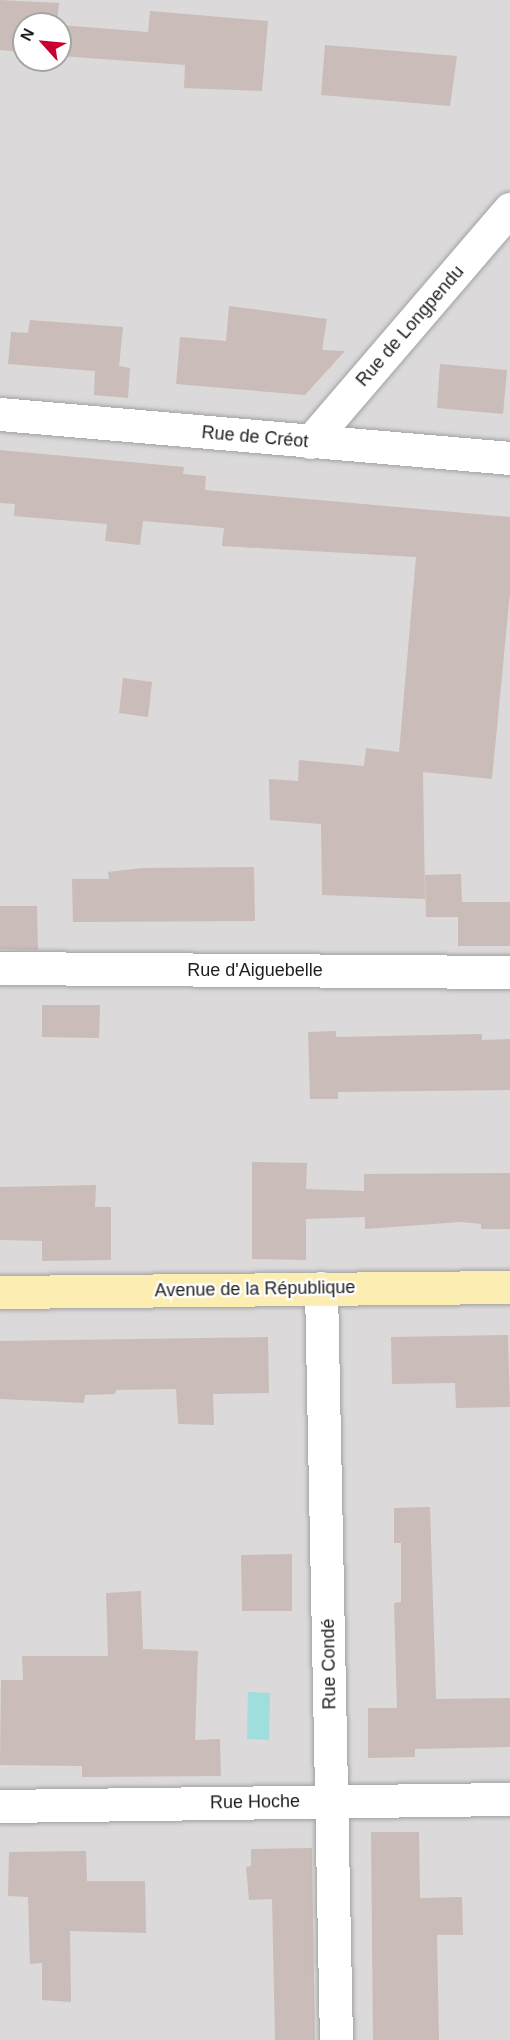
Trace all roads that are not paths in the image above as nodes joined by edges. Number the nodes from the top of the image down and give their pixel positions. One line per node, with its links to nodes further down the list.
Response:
1 (510, 209): 3 (street, Rue de Longpendu)
2 (0, 414): 3 (street, Rue de Créot)
3 (310, 442): 4 (street, Rue de Créot)
4 (510, 458)
5 (0, 968): 6 (street, Rue d'Aiguebelle)
6 (510, 972)
7 (510, 1287): 8 (street, Avenue de la République)
8 (321, 1288): 9 (street, Avenue de la République); 11 (street, Rue Condé)
9 (0, 1292)
10 (510, 1799): 11 (street, Rue Hoche)
11 (332, 1800): 12 (street, Rue Hoche); 13 (street, Rue Condé)
12 (0, 1806)
13 (336, 2040)

